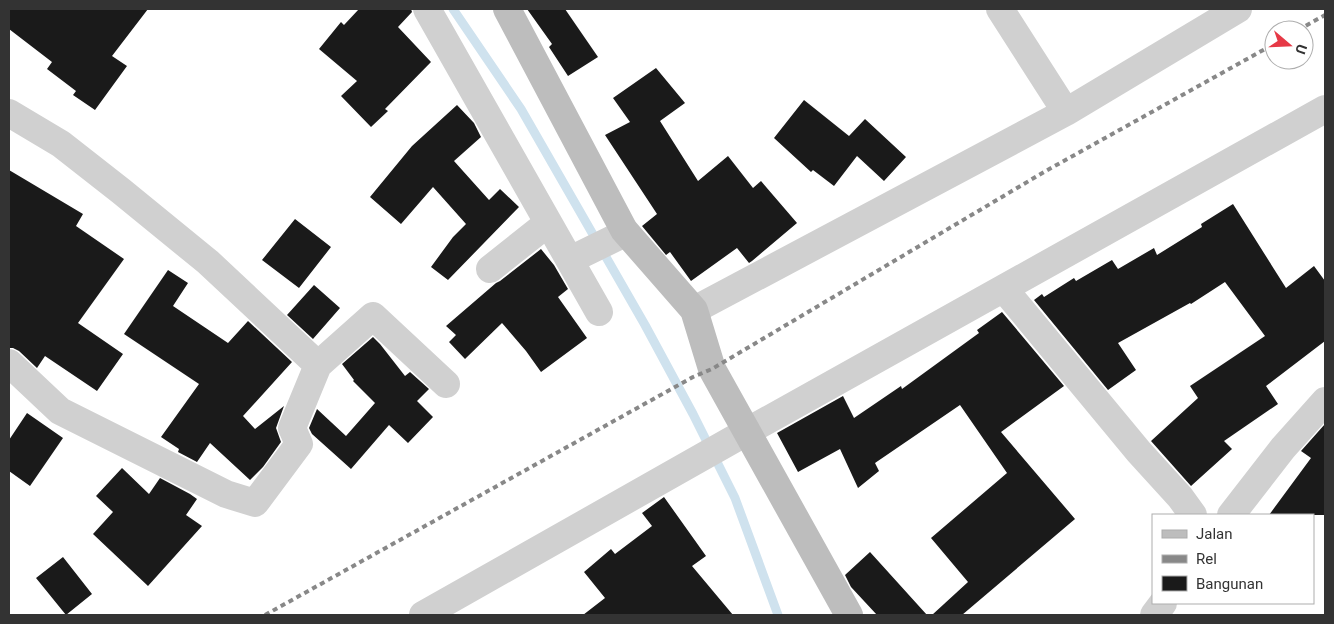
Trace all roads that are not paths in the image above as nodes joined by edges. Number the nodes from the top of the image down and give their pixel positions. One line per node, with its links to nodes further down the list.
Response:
1 (427, 9): 8 (street)
2 (507, 9): 9 (main road)
3 (1000, 9): 6 (street)
4 (1238, 9): 6 (street)
5 (1325, 109): 12 (street)
6 (1066, 112): 13 (street)
7 (9, 113): 16 (street)
8 (548, 222): 10 (street); 11 (street)
9 (623, 233): 10 (street); 13 (main road)
10 (578, 256): 14 (street)
11 (490, 269)
12 (1004, 288): 19 (street); 20 (street)
13 (694, 310): 19 (main road)
14 (598, 312)
15 (9, 364): 16 (street)
16 (318, 365): 17 (street)
17 (446, 384)
18 (1325, 401): 21 (street)
19 (748, 431): 23 (street); 24 (main road)
20 (1193, 514)
21 (1232, 514)
22 (1162, 604): 25 (street)
23 (423, 615)
24 (849, 615)
25 (1154, 615)

